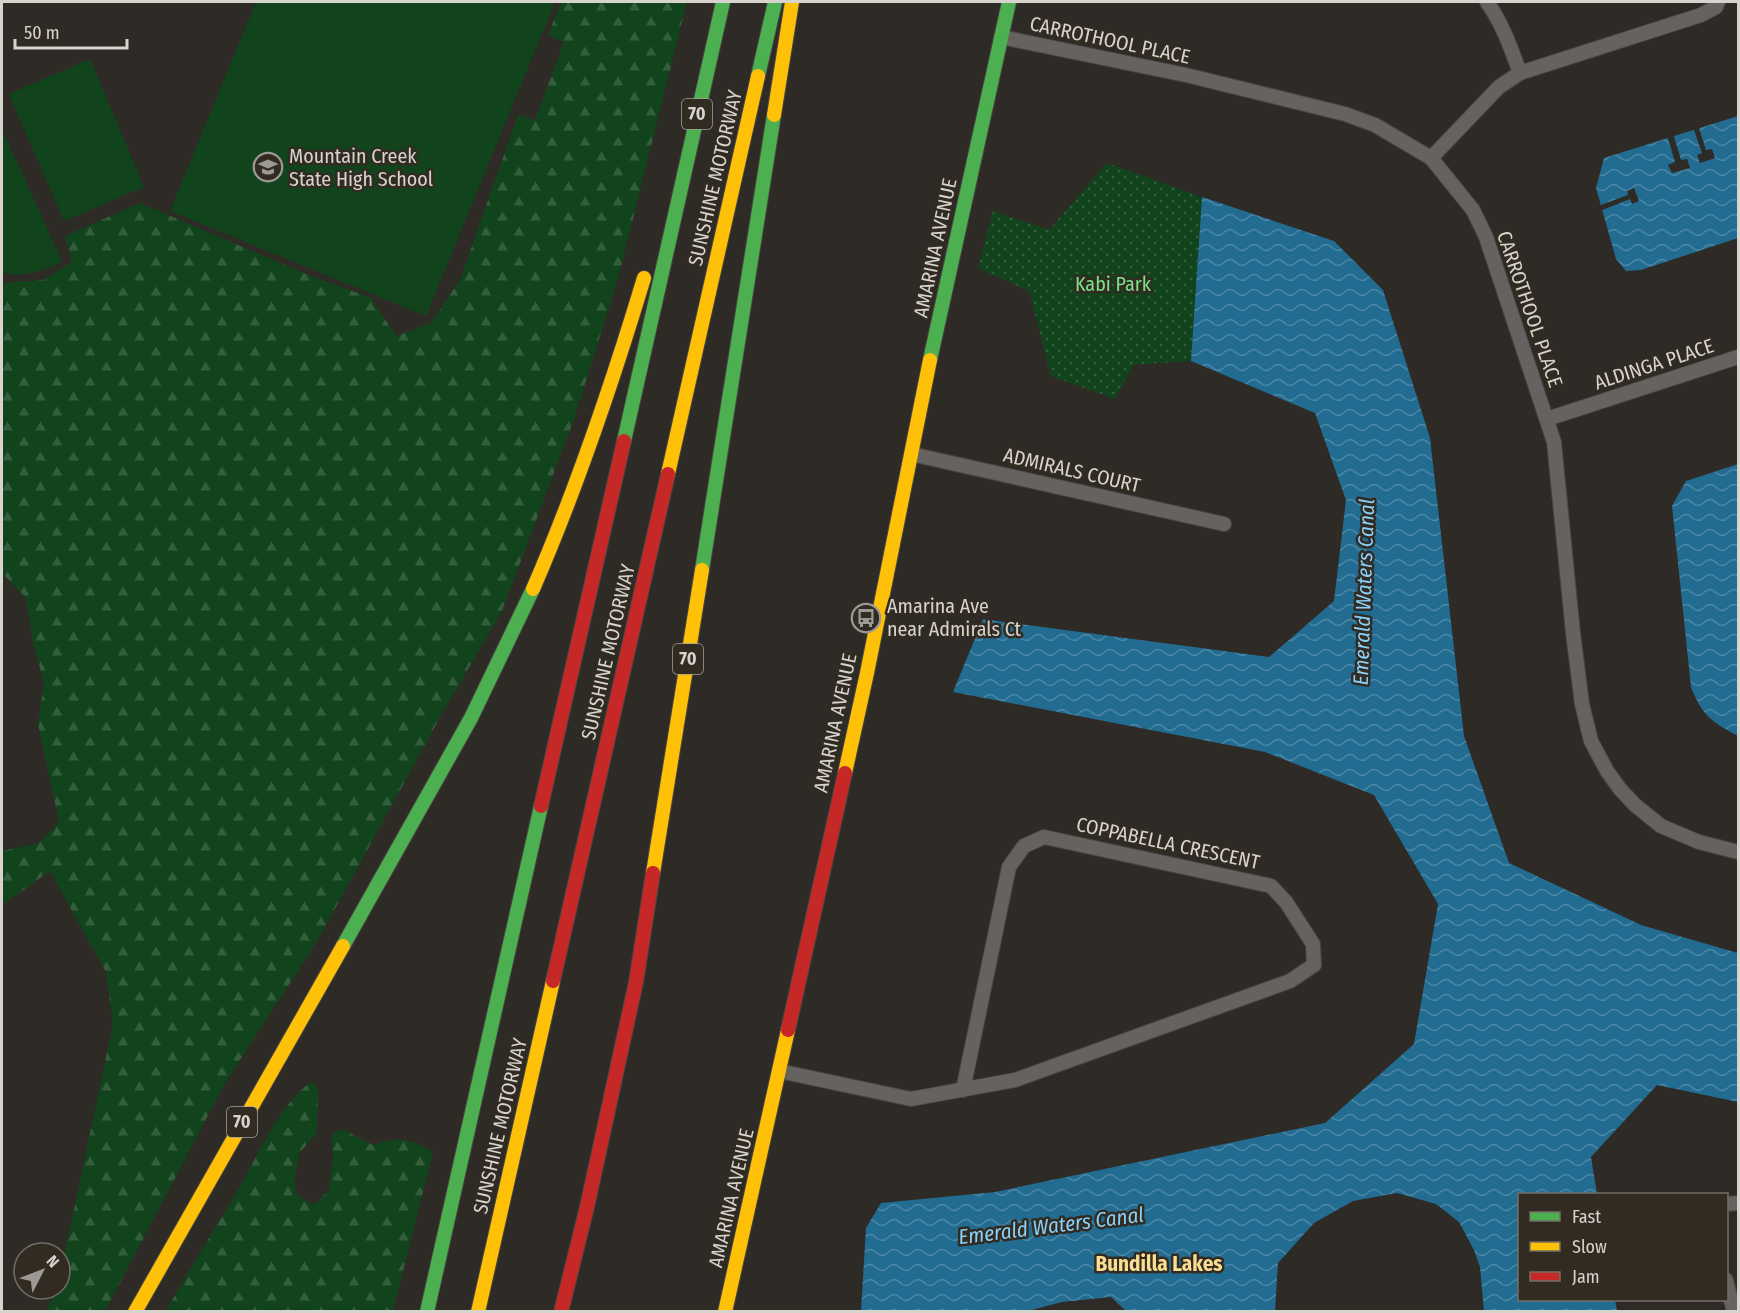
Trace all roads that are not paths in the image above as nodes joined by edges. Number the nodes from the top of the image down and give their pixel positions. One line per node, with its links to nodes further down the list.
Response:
1 (723, 2): 10 (main road, SUNSHINE MOTORWAY / 70)
2 (775, 2): 21 (main road, SUNSHINE MOTORWAY)
3 (792, 2): 22 (main road, 70)
4 (1009, 2): 7 (main road, AMARINA AVENUE)
5 (1487, 2): 8 (street)
6 (1718, 2): 8 (street)
7 (1001, 37): 9 (street, CARROTHOOL PLACE); 13 (main road, AMARINA AVENUE)
8 (1520, 73): 9 (street)
9 (1431, 158): 12 (street, CARROTHOOL PLACE)
10 (672, 226): 19 (main road, 70); 20 (main road, SUNSHINE MOTORWAY)
11 (1738, 357): 12 (street, ALDINGA PLACE)
12 (1547, 419): 15 (street, CARROTHOOL PLACE)
13 (911, 454): 14 (street, ADMIRALS COURT); 16 (main road, AMARINA AVENUE)
14 (1224, 524)
15 (1738, 852)
16 (779, 1071): 17 (street, COPPABELLA CRESCENT); 23 (main road, AMARINA AVENUE)
17 (963, 1090): 17 (street, COPPABELLA CRESCENT)
18 (1728, 1288): 24 (street)
19 (135, 1311)
20 (427, 1311)
21 (478, 1311)
22 (561, 1311)
23 (725, 1311)
24 (1734, 1311)

